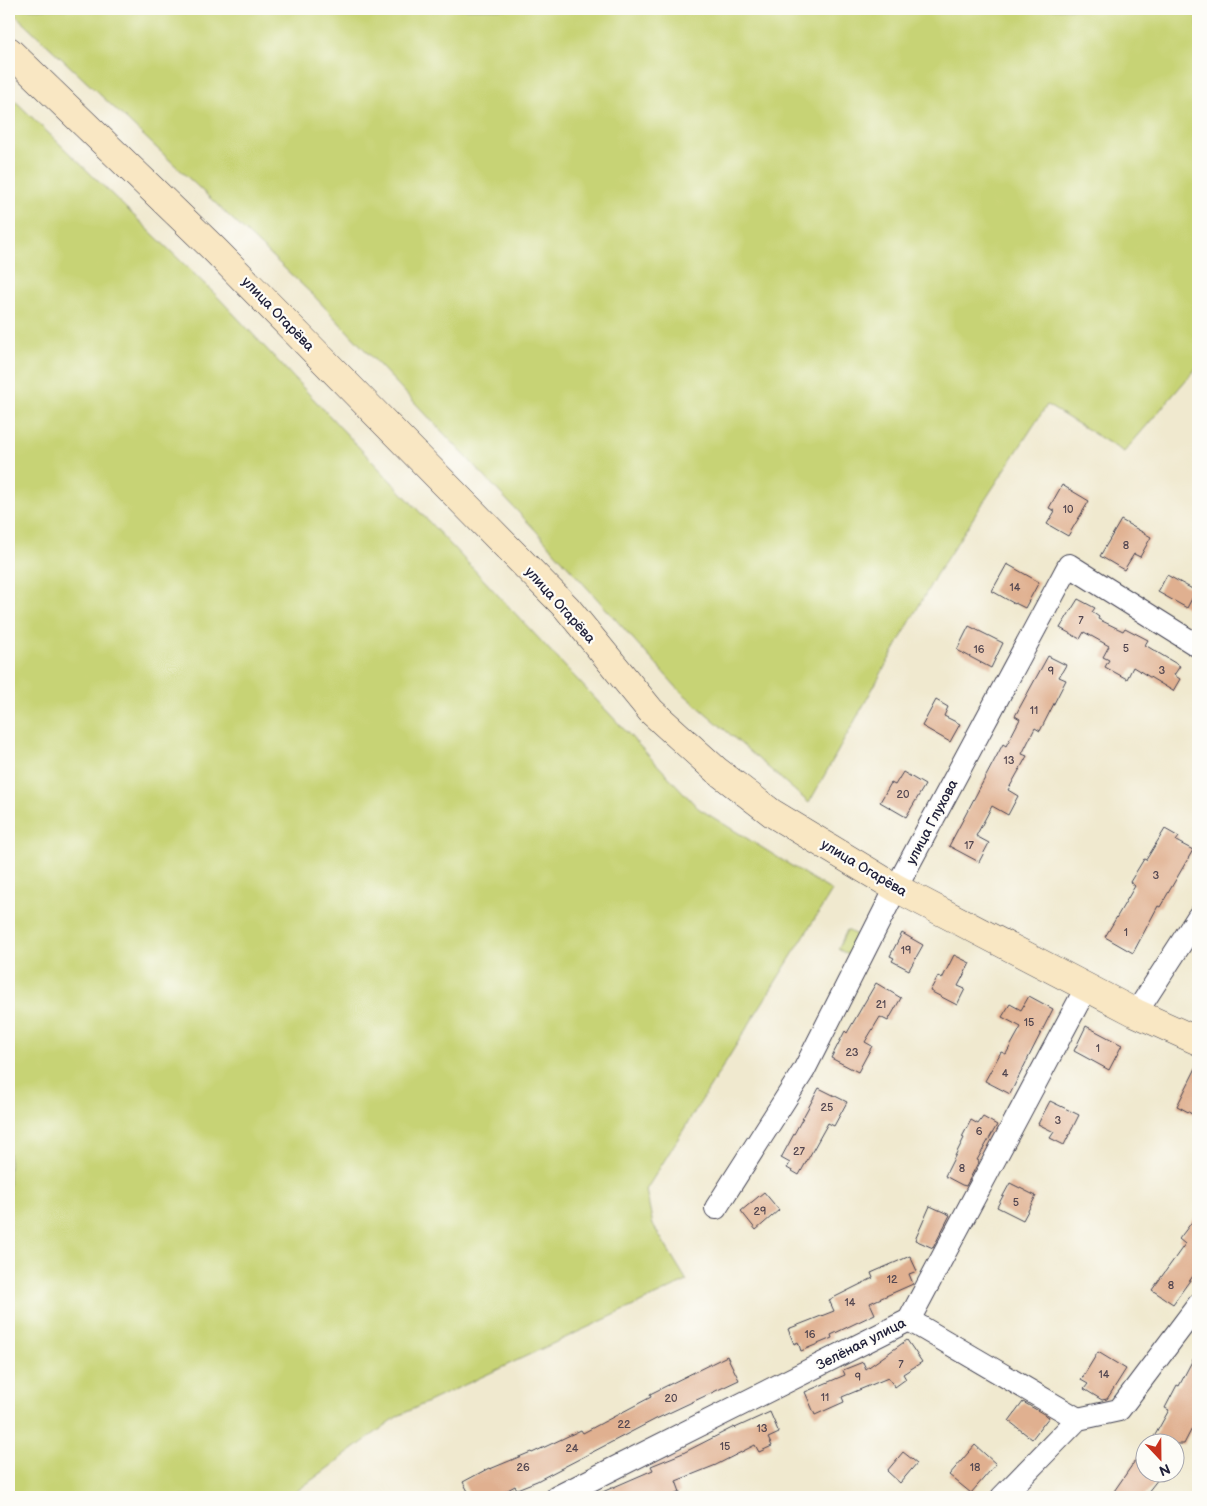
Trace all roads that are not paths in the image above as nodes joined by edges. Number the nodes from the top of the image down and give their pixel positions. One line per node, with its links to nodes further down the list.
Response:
1 (9, 51): 3 (main road, улица Огарёва)
2 (1198, 646): 3 (street, улица Глухова)
3 (896, 888): 5 (main road, улица Огарёва); 8 (street, улица Глухова)
4 (1198, 917): 6 (street)
5 (1086, 988): 6 (main road, улица Огарёва); 10 (street, Зелёная улица)
6 (1136, 1014): 7 (main road, улица Огарёва)
7 (1198, 1041)
8 (716, 1208)
9 (1198, 1304): 11 (street)
10 (909, 1320): 11 (street); 12 (street, Зелёная улица)
11 (1078, 1419): 13 (street)
12 (557, 1497)
13 (1002, 1497)

